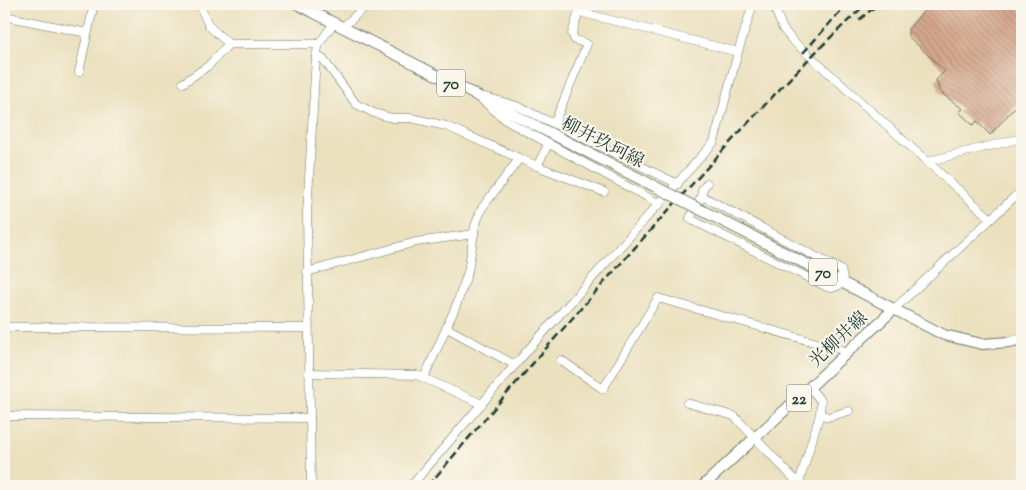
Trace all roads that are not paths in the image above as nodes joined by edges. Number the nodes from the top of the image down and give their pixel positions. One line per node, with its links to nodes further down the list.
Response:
1 (94, 4): 10 (street)
2 (199, 4): 11 (street)
3 (297, 4): 9 (main road, 柳井玖珂線 / 70)
4 (368, 4): 9 (street)
5 (753, 4): 13 (street)
6 (773, 4): 22 (street)
7 (580, 8): 13 (street); 18 (street)
8 (4, 16): 10 (street)
9 (338, 26): 12 (street); 17 (main road, 柳井玖珂線 / 70)
10 (87, 34): 15 (street)
11 (229, 44): 12 (street); 16 (street)
12 (319, 44): 14 (street)
13 (738, 52): 27 (street)
14 (316, 56): 21 (street); 34 (street)
15 (79, 72)
16 (183, 82)
17 (478, 96): 18 (street); 20 (street); 35 (main road, 柳井玖珂線 / 70, bridge)
18 (554, 124): 23 (street)
19 (1022, 138): 22 (street)
20 (549, 143): 24 (street); 26 (street)
21 (519, 159): 24 (street); 33 (street)
22 (929, 161): 32 (street)
23 (637, 164): 26 (street); 27 (street)
24 (537, 166): 29 (street)
25 (707, 183): 30 (street)
26 (626, 184): 31 (street)
27 (678, 184): 31 (street)
28 (1022, 190): 32 (street)
29 (604, 192)
30 (702, 196): 35 (street); 35 (street)
31 (660, 204): 43 (street)
32 (991, 219): 36 (street)
33 (474, 234): 34 (street); 39 (street)
34 (308, 272): 38 (street)
35 (844, 283): 36 (main road, 柳井玖珂線 / 70)
36 (894, 309): 40 (main road); 41 (main road, 光柳井線 / 22)
37 (4, 327): 38 (street)
38 (308, 328): 44 (street)
39 (447, 328): 43 (street); 45 (street)
40 (1022, 338)
41 (849, 352): 42 (street); 46 (main road, 光柳井線 / 22)
42 (562, 360)
43 (515, 365): 47 (street)
44 (309, 373): 45 (street); 52 (street)
45 (424, 378): 47 (street)
46 (810, 388): 50 (street); 53 (main road, 光柳井線 / 22)
47 (482, 404): 56 (street)
48 (687, 404): 53 (street)
49 (849, 411): 50 (street)
50 (820, 414): 54 (street)
51 (4, 416): 52 (street)
52 (310, 418): 55 (street)
53 (757, 438): 54 (street); 57 (main road, 光柳井線 / 22)
54 (799, 485)
55 (312, 486)
56 (411, 486)
57 (703, 486)

